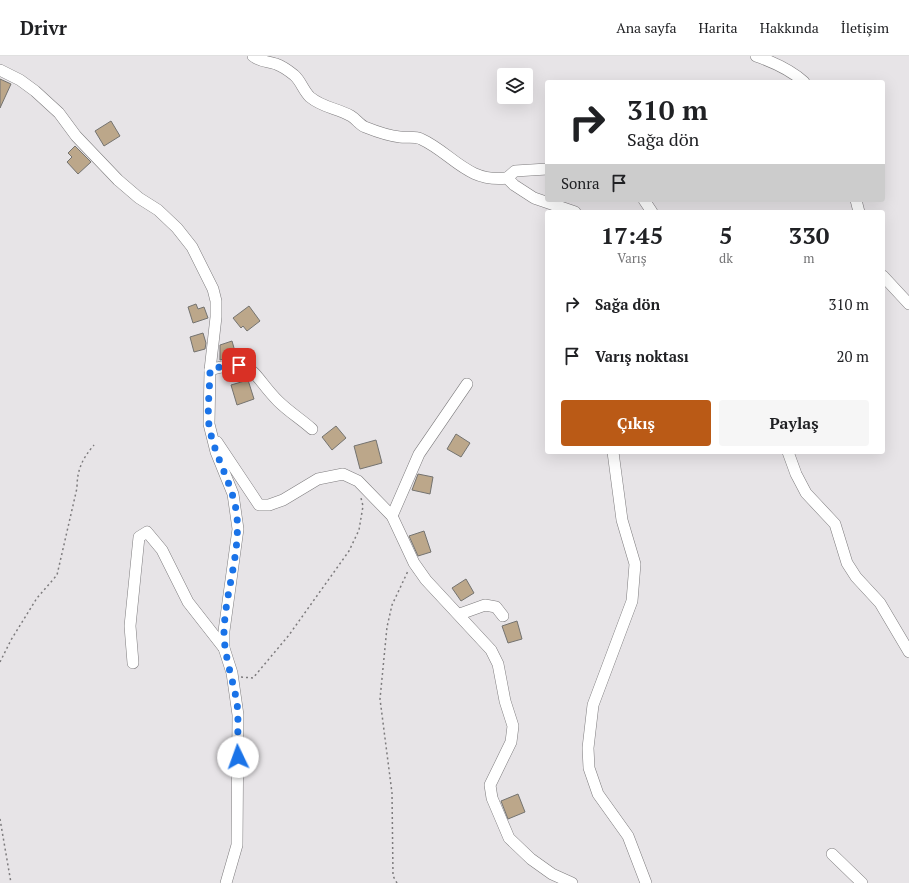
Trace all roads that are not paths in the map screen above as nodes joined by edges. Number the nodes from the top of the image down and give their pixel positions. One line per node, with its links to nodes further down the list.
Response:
1 (254, 56): 6 (street)
2 (756, 56): 4 (street)
3 (0, 70): 12 (street)
4 (802, 80)
5 (545, 169): 6 (street)
6 (507, 178): 7 (street)
7 (545, 202)
8 (546, 202): 9 (street)
9 (569, 210)
10 (885, 278): 11 (street)
11 (909, 304)
12 (210, 370): 14 (street); 15 (street)
13 (467, 384): 18 (street)
14 (312, 429)
15 (213, 436): 18 (street); 21 (street)
16 (613, 454): 27 (street)
17 (789, 454): 22 (street)
18 (392, 516): 19 (street)
19 (460, 614): 20 (street); 26 (street)
20 (503, 616)
21 (224, 648): 23 (street); 25 (street)
22 (909, 652)
23 (133, 664)
24 (832, 854): 28 (street)
25 (226, 883)
26 (572, 883)
27 (646, 883)
28 (862, 883)

